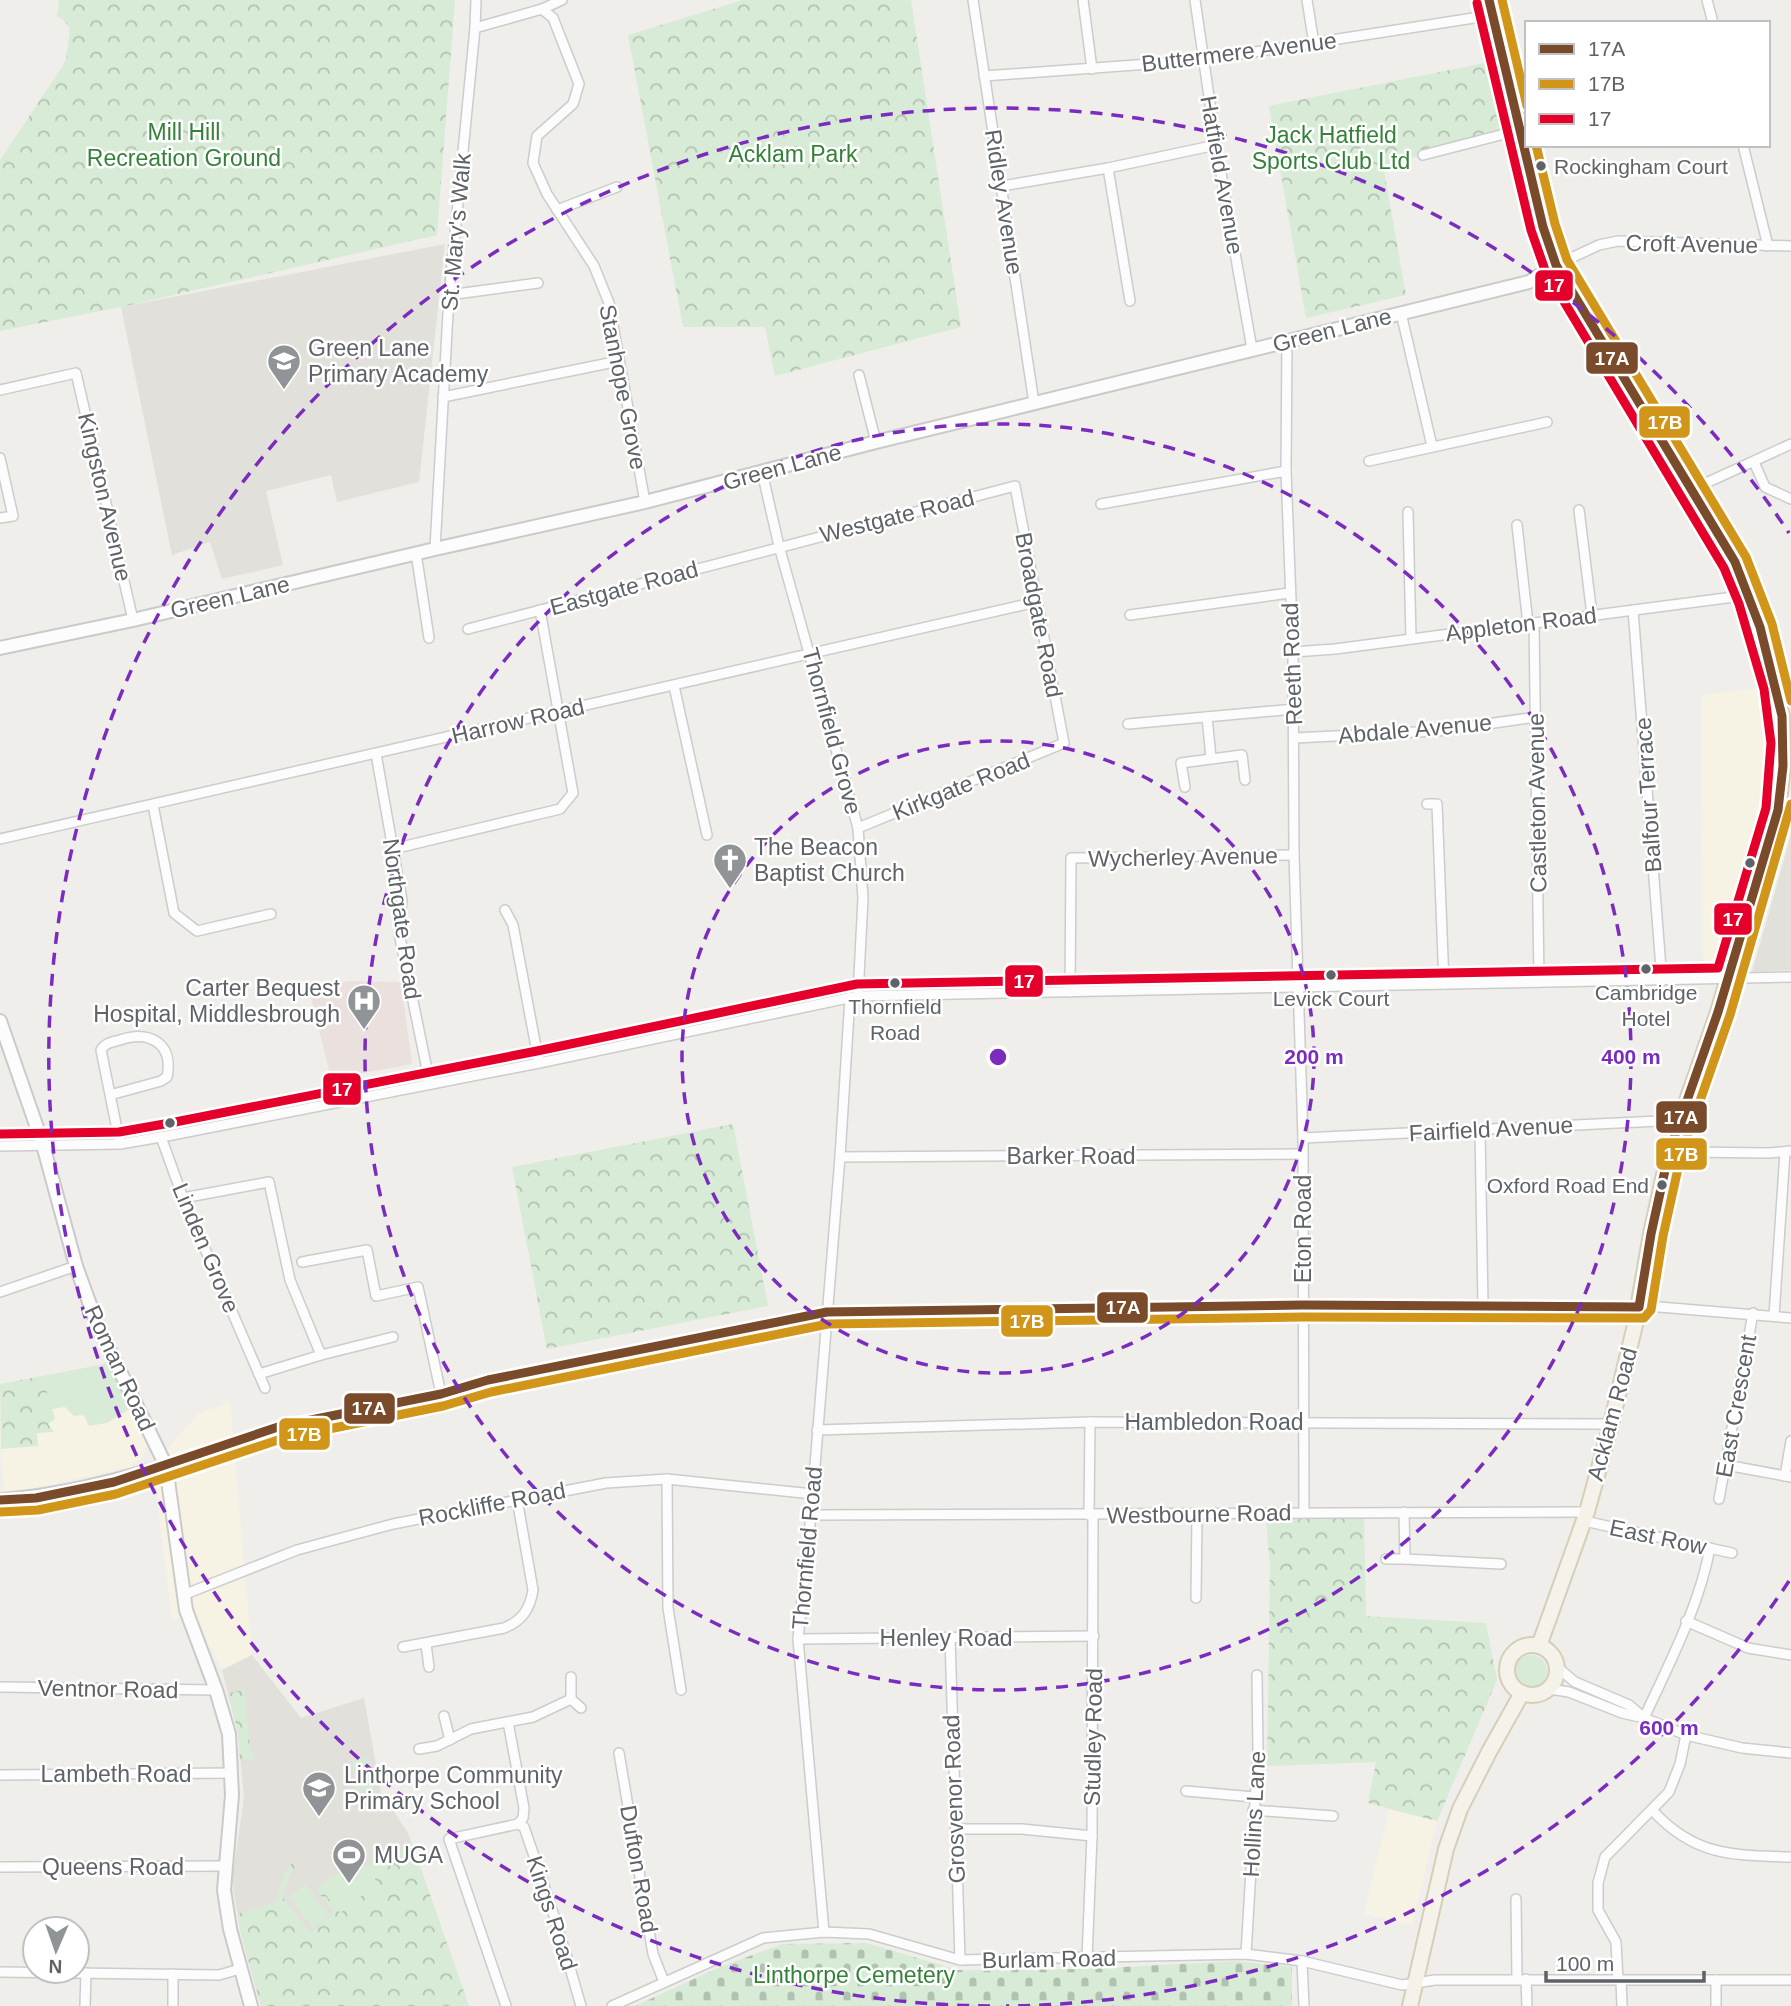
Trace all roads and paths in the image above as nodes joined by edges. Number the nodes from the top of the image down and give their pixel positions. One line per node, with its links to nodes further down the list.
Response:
1 (476, 0): 12 (street, St. Mary's Walk)
2 (562, 0): 9 (street)
3 (973, 0): 16 (street, Ridley Avenue)
4 (1083, 0): 15 (street)
5 (1195, 0): 14 (street, Hatfield Avenue)
6 (1307, 0): 13 (street)
7 (1489, 0): 10 (main road, Acklam Road)
8 (1707, 0): 11 (street)
9 (542, 9): 12 (street); 24 (street, Stanhope Grove)
10 (1493, 15): 13 (street, Buttermere Avenue); 17 (main road, Acklam Road)
11 (1712, 21)
12 (475, 28): 29 (street, St. Mary's Walk)
13 (1314, 44): 14 (street, Buttermere Avenue)
14 (1203, 61): 15 (street, Buttermere Avenue); 18 (street, Hatfield Avenue)
15 (1092, 69): 16 (street, Buttermere Avenue)
16 (984, 76): 22 (street, Ridley Avenue)
17 (1520, 130): 20 (street); 27 (main road, Acklam Road)
18 (1216, 145): 21 (street); 33 (street, Hatfield Avenue)
19 (1743, 147): 25 (street)
20 (1423, 155)
21 (1108, 168): 22 (street); 30 (street)
22 (1002, 186): 38 (street, Ridley Avenue)
23 (617, 187): 24 (street)
24 (557, 210): 34 (street, Stanhope Grove)
25 (1768, 246): 26 (street, Croft Avenue); 27 (street, Croft Avenue)
26 (1791, 246)
27 (1556, 265): 31 (street, Green Lane); 49 (main road, Acklam Road)
28 (538, 283): 29 (street)
29 (449, 295): 37 (street, St. Mary's Walk)
30 (1130, 300)
31 (1401, 313): 32 (street, Green Lane); 42 (street)
32 (1287, 340): 33 (street, Green Lane); 46 (street, Reeth Road)
33 (1252, 349): 38 (street, Green Lane)
34 (619, 361): 37 (street); 51 (street, Stanhope Grove)
35 (859, 375): 40 (street)
36 (0, 390): 67 (street, Kingston Avenue)
37 (443, 397): 58 (street, St. Mary's Walk)
38 (1034, 403): 40 (street, Green Lane)
39 (1547, 422): 42 (street)
40 (876, 442): 47 (street, Green Lane)
41 (1791, 444): 45 (street)
42 (1432, 446): 44 (street)
43 (0, 458): 55 (street)
44 (1369, 461)
45 (1754, 461): 49 (street); 50 (street)
46 (1286, 471): 52 (street); 60 (street, Reeth Road)
47 (762, 472): 51 (street, Green Lane); 57 (street, Thornfield Grove)
48 (1015, 486): 57 (street, Westgate Road); 62 (street, Broadgate Road)
49 (1693, 489): 61 (main road, Acklam Road)
50 (1791, 499)
51 (645, 502): 58 (street, Green Lane)
52 (1101, 504)
53 (1579, 510): 66 (street)
54 (1408, 512): 71 (street)
55 (0, 518)
56 (1517, 525): 68 (street, Castleton Avenue)
57 (779, 546): 63 (street, Eastgate Road); 74 (street, Thornfield Grove)
58 (435, 549): 59 (street, Green Lane)
59 (416, 553): 67 (street, Green Lane); 70 (street)
60 (1289, 593): 65 (street); 73 (street, Reeth Road)
61 (1749, 595): 64 (street, Appleton Road); 77 (main road, Acklam Road)
62 (1036, 602): 74 (street, Harrow Road); 84 (street, Broadgate Road)
63 (540, 610): 69 (street, Eastgate Road); 79 (street)
64 (1633, 610): 66 (street, Appleton Road); 100 (street, Balfour Terrace)
65 (1130, 615)
66 (1592, 615): 68 (street, Appleton Road)
67 (133, 620): 72 (street, Green Lane)
68 (1531, 624): 71 (street, Appleton Road); 81 (street, Castleton Avenue)
69 (468, 629)
70 (429, 638)
71 (1411, 639): 73 (street, Appleton Road)
72 (0, 648)
73 (1293, 652): 78 (street, Reeth Road)
74 (811, 654): 76 (street, Harrow Road); 91 (street, Thornfield Grove)
75 (1791, 682): 77 (main road)
76 (674, 686): 79 (street, Harrow Road); 92 (street)
77 (1776, 687): 99 (main road, Acklam Road)
78 (1294, 709): 80 (street); 83 (street, Reeth Road)
79 (557, 712): 85 (street, Harrow Road); 94 (street)
80 (1207, 717): 82 (street); 86 (street)
81 (1536, 717): 83 (street, Abdale Avenue); 101 (street, Castleton Avenue)
82 (1128, 724)
83 (1294, 738): 95 (street, Reeth Road)
84 (1064, 743): 91 (street, Kirkgate Road)
85 (376, 754): 89 (street, Harrow Road); 94 (street, Northgate Road)
86 (1211, 758): 87 (street); 88 (street)
87 (1245, 780)
88 (1185, 787)
89 (153, 804): 93 (street, Harrow Road); 97 (street)
90 (1427, 804): 102 (street)
91 (858, 828): 105 (street, Thornfield Grove)
92 (707, 835)
93 (0, 838)
94 (393, 849): 108 (street, Northgate Road)
95 (1294, 855): 103 (street, Reeth Road); 104 (street, Wycherley Avenue)
96 (505, 910): 107 (street)
97 (271, 914)
98 (1791, 977): 99 (street)
99 (1727, 980): 100 (street); 110 (main road, Acklam Road)
100 (1662, 981): 101 (street)
101 (1539, 982): 102 (street)
102 (1444, 984): 103 (street)
103 (1298, 988): 104 (street); 113 (street, Eton Road)
104 (1070, 992): 105 (street)
105 (854, 996): 107 (street); 119 (street, Thornfield Road)
106 (0, 1021): 115 (street, Roman Road)
107 (539, 1063): 108 (street)
108 (430, 1084): 112 (street)
109 (110, 1095): 109 (street); 114 (street)
110 (1680, 1119): 111 (street, Fairfield Avenue); 127 (main road, Acklam Road)
111 (1480, 1130): 113 (street, Fairfield Avenue); 126 (street)
112 (161, 1137): 114 (street); 121 (street, Linden Grove)
113 (1303, 1138): 118 (street, Eton Road)
114 (120, 1144): 115 (street)
115 (43, 1145): 116 (street); 123 (street, Roman Road)
116 (0, 1146)
117 (1788, 1151): 120 (street); 130 (street)
118 (1303, 1154): 119 (street, Barker Road); 125 (street, Eton Road)
119 (840, 1157): 128 (street, Thornfield Road)
120 (1698, 1163)
121 (183, 1198): 133 (street); 134 (street, Linden Grove)
122 (302, 1262): 136 (street)
123 (76, 1266): 124 (street); 143 (street, Roman Road)
124 (0, 1292)
125 (1303, 1306): 126 (street); 128 (street); 138 (street, Eton Road)
126 (1483, 1306): 127 (street)
127 (1639, 1307): 129 (street); 139 (main road, Acklam Road)
128 (827, 1312): 136 (street); 140 (street, Thornfield Road)
129 (1753, 1313): 130 (street); 142 (street, East Crescent)
130 (1774, 1316): 131 (street)
131 (1791, 1318)
132 (393, 1337): 133 (street)
133 (321, 1354): 134 (street)
134 (259, 1374): 135 (street, Linden Grove)
135 (265, 1388)
136 (441, 1394): 143 (street)
137 (1090, 1422): 138 (street, Hambledon Road); 140 (street, Hambledon Road); 152 (street, Studley Road)
138 (1303, 1422): 139 (street, Hambledon Road); 151 (street, Eton Road)
139 (1611, 1424): 155 (main road, Acklam Road)
140 (817, 1430): 146 (street, Thornfield Road)
141 (1791, 1441): 144 (street)
142 (1726, 1465): 144 (street); 148 (street, East Crescent)
143 (166, 1466): 149 (street); 161 (street, Roman Road)
144 (1788, 1477)
145 (667, 1479): 146 (street, Rockliffe Road); 147 (street, Rockliffe Road); 178 (street)
146 (813, 1494): 154 (street, Thornfield Road)
147 (517, 1499): 161 (street, Rockliffe Road); 167 (street)
148 (1719, 1499)
149 (0, 1500)
150 (1404, 1511): 151 (street, Westbourne Road); 155 (street, Westbourne Road); 159 (street)
151 (1304, 1512): 153 (street, Westbourne Road)
152 (1091, 1515): 153 (street, Westbourne Road); 154 (street, Westbourne Road); 164 (street, Studley Road)
153 (1197, 1515): 162 (street)
154 (811, 1516): 166 (street, Thornfield Road)
155 (1585, 1516): 156 (street, East Row); 168 (main road, Acklam Road)
156 (1710, 1548): 157 (street, East Row); 163 (street)
157 (1732, 1553)
158 (1387, 1559): 159 (street)
159 (1405, 1559): 160 (street)
160 (1502, 1563)
161 (183, 1595): 177 (street, Roman Road)
162 (1196, 1598)
163 (1686, 1621): 170 (street); 183 (street)
164 (1094, 1636): 165 (street, Henley Road); 199 (street, Studley Road)
165 (950, 1638): 166 (street, Henley Road); 198 (street, Grosvenor Road)
166 (798, 1639): 204 (street, Thornfield Road)
167 (426, 1644): 169 (street); 171 (street)
168 (1539, 1646): 172 (main road); 179 (main road)
169 (403, 1647)
170 (1791, 1655)
171 (429, 1667)
172 (1557, 1667): 176 (main road); 183 (street)
173 (1257, 1675): 193 (street, Hollins Lane)
174 (571, 1677): 180 (street)
175 (0, 1687): 177 (street, Ventnor Road)
176 (1550, 1689): 179 (main road); 183 (street)
177 (216, 1690): 190 (street, Roman Road)
178 (681, 1690)
179 (1522, 1693): 219 (main road)
180 (571, 1699): 181 (street); 184 (street)
181 (581, 1708)
182 (444, 1716): 186 (street)
183 (1644, 1718): 185 (street)
184 (508, 1722): 186 (street); 197 (street)
185 (1686, 1735): 188 (street); 195 (street)
186 (450, 1740): 187 (street)
187 (419, 1749)
188 (1791, 1753)
189 (619, 1754): 218 (street, Dufton Road)
190 (232, 1773): 191 (street, Lambeth Road); 201 (street, Roman Road)
191 (0, 1775)
192 (1186, 1791): 193 (street)
193 (1254, 1797): 194 (street, Hollins Lane)
194 (1253, 1810): 196 (street); 205 (street, Hollins Lane)
195 (1653, 1811): 200 (street); 215 (street)
196 (1333, 1816)
197 (518, 1824): 224 (street); 225 (street, Kings Road)
198 (955, 1829): 199 (street); 207 (street, Grosvenor Road)
199 (1092, 1836): 206 (street, Studley Road)
200 (1791, 1857)
201 (225, 1866): 202 (street, Queens Road); 209 (street, Roman Road)
202 (0, 1867)
203 (1516, 1899): 214 (street)
204 (824, 1932): 207 (street, Burlam Road); 218 (street, Burlam Road)
205 (1247, 1954): 206 (street, Burlam Road); 208 (street, Burlam Road)
206 (1087, 1958): 207 (street, Burlam Road)
207 (960, 1961)
208 (1302, 1961): 219 (street, Burlam Road); 227 (street)
209 (240, 1969): 213 (street); 223 (street, Roman Road)
210 (0, 1972): 211 (street)
211 (21, 1972)
212 (91, 1973): 213 (street)
213 (173, 1974): 222 (street)
214 (1522, 1979): 215 (street, Burlam Road); 219 (street, Burlam Road); 229 (street)
215 (1620, 1980): 216 (street, Burlam Road); 230 (street)
216 (1716, 1980): 217 (street, Burlam Road); 231 (street)
217 (1791, 1980)
218 (664, 1982): 226 (street, Burlam Road)
219 (1416, 1982): 228 (main road)
220 (86, 1985): 221 (street)
221 (85, 2006)
222 (173, 2006)
223 (251, 2006)
224 (506, 2006)
225 (582, 2006)
226 (612, 2006)
227 (1304, 2006)
228 (1410, 2006)
229 (1527, 2006)
230 (1622, 2006)
231 (1716, 2006)

